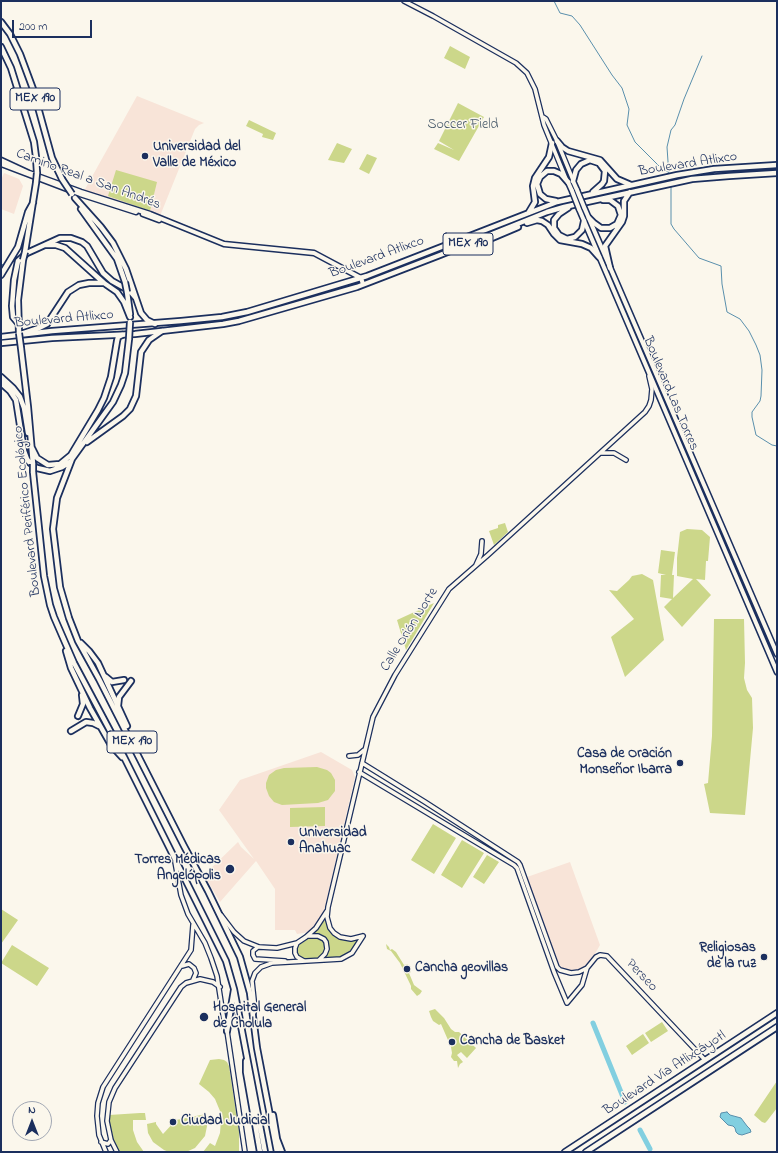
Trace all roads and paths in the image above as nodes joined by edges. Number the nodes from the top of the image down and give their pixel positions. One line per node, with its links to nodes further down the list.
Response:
1 (404, 1): 4 (street)
2 (1, 22): 15 (main road, Boulevard Periférico Ecológico / MEX 190, bridge)
3 (1, 47): 18 (main road, Boulevard Periférico Ecológico / MEX 190, bridge)
4 (543, 117): 5 (street, Boulevard Las Torres); 5 (street, Boulevard Las Torres)
5 (554, 142): 10 (street, Boulevard Las Torres); 11 (street, Boulevard Las Torres); 12 (main road); 20 (main road)
6 (1, 160): 22 (main road, Camino Real a San Andrés)
7 (1, 164): 22 (main road, Camino Real a San Andrés)
8 (777, 165): 12 (main road, Boulevard Atlixco / MEX 190)
9 (777, 173): 13 (main road, Boulevard Atlixco / MEX 190)
10 (573, 181): 14 (main road); 21 (main road, Boulevard Las Torres, bridge)
11 (568, 182): 17 (main road); 21 (main road, Boulevard Las Torres, bridge)
12 (631, 185): 14 (main road, Boulevard Atlixco / MEX 190)
13 (630, 192): 16 (main road, Boulevard Atlixco / MEX 190); 26 (main road)
14 (590, 193): 17 (main road, Boulevard Atlixco / MEX 190)
15 (73, 196): 31 (main road); 32 (main road, Boulevard Periférico Ecológico, bridge)
16 (598, 199): 19 (main road, Boulevard Atlixco / MEX 190); 21 (main road)
17 (557, 202): 20 (main road, Boulevard Atlixco / MEX 190)
18 (34, 203): 27 (main road); 33 (main road, Boulevard Periférico Ecológico, bridge)
19 (573, 205): 21 (main road); 24 (main road, Boulevard Atlixco / MEX 190)
20 (529, 212): 28 (main road, Boulevard Atlixco / MEX 190)
21 (586, 219): 25 (main road, Boulevard Las Torres); 26 (main road, Boulevard Las Torres)
22 (167, 222): 28 (main road, Camino Real a San Andrés)
23 (45, 245): 29 (main road); 31 (main road); 33 (main road)
24 (440, 255): 25 (main road); 30 (main road, Boulevard Atlixco / MEX 190)
25 (599, 257): 42 (main road, Boulevard Las Torres)
26 (610, 268): 57 (main road, Boulevard Las Torres)
27 (1, 275)
28 (361, 278): 30 (main road); 34 (main road, Boulevard Atlixco / MEX 190)
29 (104, 283): 32 (main road); 37 (main road)
30 (364, 284): 36 (main road, Boulevard Atlixco / MEX 190)
31 (135, 297): 34 (main road)
32 (130, 320): 45 (main road, Boulevard Periférico Ecológico / MEX 190, bridge)
33 (18, 323): 37 (main road, Boulevard Periférico Ecológico)
34 (155, 324): 35 (main road, Boulevard Atlixco / MEX 190)
35 (52, 331): 37 (main road, Boulevard Atlixco / MEX 190); 40 (main road)
36 (162, 331): 38 (main road, Boulevard Atlixco / MEX 190); 49 (main road)
37 (20, 332): 39 (main road, Boulevard Atlixco / MEX 190); 47 (main road, Boulevard Periférico Ecológico, bridge)
38 (122, 335): 40 (main road, Boulevard Atlixco / MEX 190); 46 (main road)
39 (1, 337)
40 (52, 338): 41 (main road, Boulevard Atlixco / MEX 190)
41 (1, 343)
42 (648, 373): 50 (street, Calle Orión Norte); 59 (main road, Boulevard Las Torres)
43 (1, 377): 47 (main road)
44 (1, 383): 51 (main road)
45 (113, 402): 46 (main road); 49 (main road, Boulevard Periférico Ecológico / MEX 190)
46 (83, 435): 48 (main road)
47 (31, 438): 48 (main road, Boulevard Periférico Ecológico)
48 (31, 446): 56 (main road, Boulevard Periférico Ecológico / MEX 190, bridge)
49 (83, 446): 51 (main road, Boulevard Periférico Ecológico / MEX 190)
50 (600, 453): 52 (street); 54 (street, Calle Orión Norte)
51 (72, 459): 55 (main road, Boulevard Periférico Ecológico / MEX 190)
52 (626, 460)
53 (482, 541): 54 (street)
54 (475, 566): 67 (street, Calle Orión Norte)
55 (78, 640): 58 (main road); 70 (main road, Boulevard Periférico Ecológico / MEX 190)
56 (65, 645): 62 (main road); 69 (main road, Boulevard Periférico Ecológico / MEX 190)
57 (777, 654)
58 (102, 672): 60 (main road); 63 (main road)
59 (777, 672)
60 (124, 680)
61 (131, 681): 63 (main road)
62 (81, 690): 64 (main road); 65 (main road)
63 (118, 707): 70 (main road)
64 (78, 716)
65 (101, 728): 66 (main road); 69 (main road)
66 (71, 731)
67 (365, 749): 68 (street); 71 (street, Calle Orión Norte)
68 (349, 756)
69 (124, 757): 75 (main road, Boulevard Periférico Ecológico / MEX 190)
70 (142, 762): 77 (main road, Boulevard Periférico Ecológico / MEX 190)
71 (362, 763): 72 (street, Calle Orión Norte); 73 (street)
72 (359, 772): 74 (street); 76 (street, Calle Orión Norte)
73 (479, 837): 74 (street); 90 (street)
74 (476, 842): 90 (street, Perseo)
75 (175, 861): 80 (street); 93 (main road, Boulevard Periférico Ecológico / MEX 190)
76 (328, 907): 78 (street, Calle Orión Norte); 79 (street, Calle Orión Norte)
77 (219, 913): 85 (street); 97 (main road, Boulevard Periférico Ecológico / MEX 190)
78 (322, 920): 79 (street); 81 (street, Calle Orión Norte)
79 (328, 922): 82 (street)
80 (192, 924): 89 (street); 92 (street)
81 (308, 936): 84 (street); 86 (street)
82 (354, 938): 83 (street); 83 (street)
83 (361, 940): 86 (street)
84 (297, 943): 85 (street); 87 (street)
85 (259, 947): 88 (street)
86 (318, 960): 87 (street)
87 (304, 961): 88 (street)
88 (289, 962): 97 (street)
89 (182, 966): 91 (street); 94 (street)
90 (587, 968): 102 (street, Perseo)
91 (192, 981): 92 (street); 96 (street)
92 (220, 987): 99 (street)
93 (234, 989): 99 (main road); 101 (main road, Boulevard Periférico Ecológico / MEX 190)
94 (155, 1008): 96 (street); 104 (street)
95 (777, 1013): 102 (main road, Boulevard Vía Atlixcáyotl)
96 (163, 1014): 103 (street)
97 (252, 1016): 100 (main road, Boulevard Periférico Ecológico / MEX 190)
98 (777, 1028): 113 (main road, Boulevard Vía Atlixcáyotl)
99 (227, 1031): 105 (street)
100 (257, 1048): 110 (main road, Boulevard Periférico Ecológico / MEX 190); 111 (main road)
101 (246, 1053): 108 (main road); 109 (main road, Boulevard Periférico Ecológico / MEX 190)
102 (705, 1060): 112 (main road, Boulevard Vía Atlixcáyotl)
103 (111, 1140): 104 (street); 107 (street)
104 (101, 1142): 106 (street)
105 (244, 1151)
106 (106, 1152)
107 (117, 1152)
108 (260, 1152)
109 (265, 1152)
110 (277, 1152)
111 (282, 1152)
112 (565, 1152)
113 (586, 1152)

